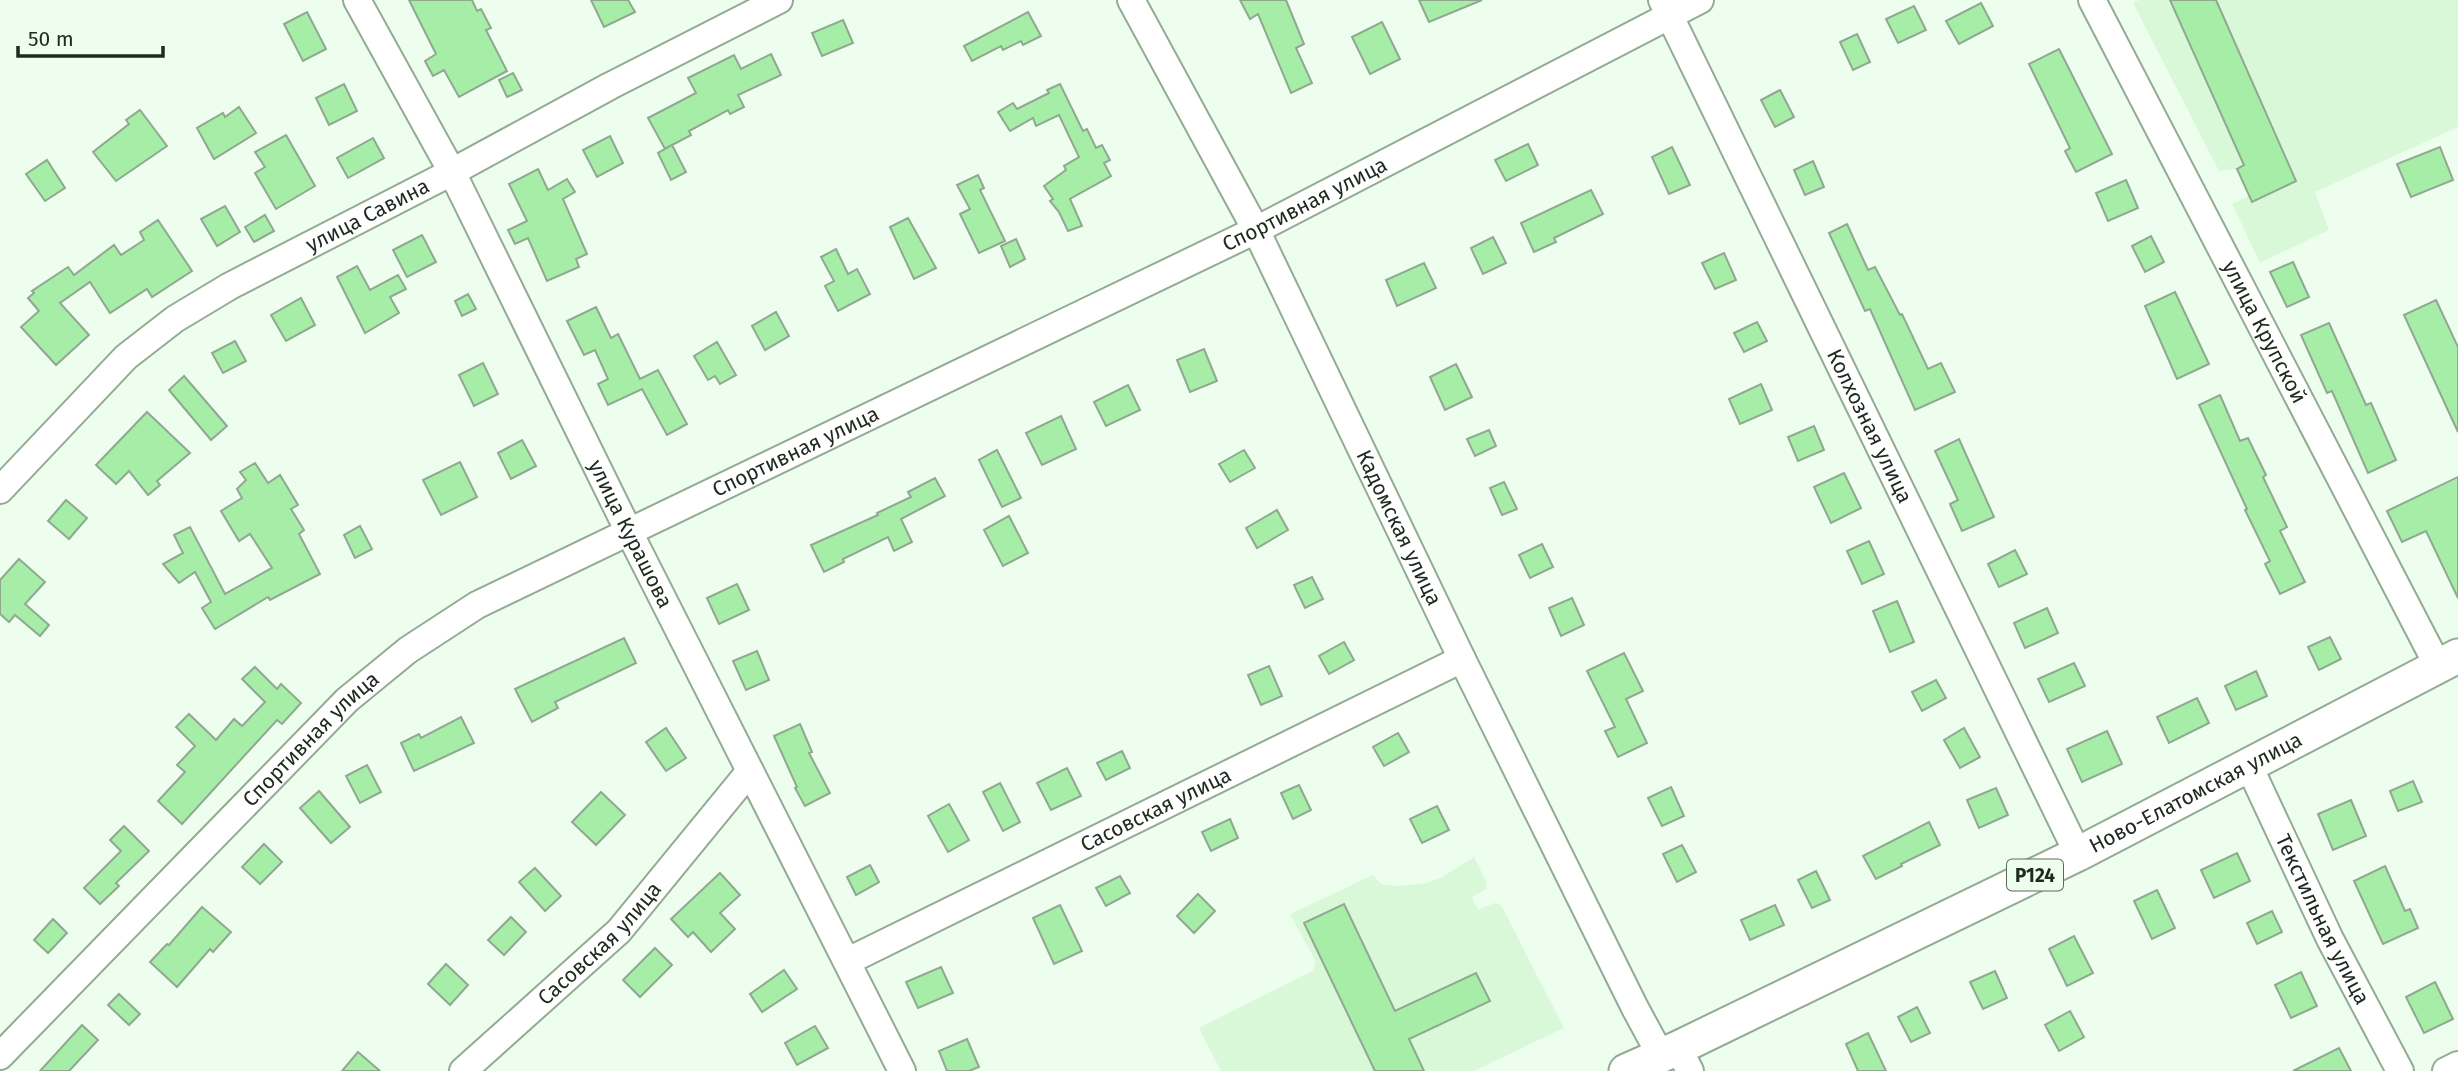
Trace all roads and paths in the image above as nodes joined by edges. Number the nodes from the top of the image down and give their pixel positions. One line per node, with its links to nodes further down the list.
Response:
1 (357, 0): 7 (street, улица Курашова)
2 (779, 0): 7 (street, улица Савина)
3 (1131, 0): 8 (street, Кадомская улица)
4 (1700, 0): 6 (street, Спортивная улица)
5 (2092, 0): 12 (street, улица Крупской)
6 (1666, 8): 8 (street, Спортивная улица); 15 (street, Колхозная улица)
7 (452, 173): 9 (street, улица Савина); 10 (street, улица Курашова)
8 (1256, 230): 10 (street, Спортивная улица); 11 (street, Кадомская улица)
9 (0, 490)
10 (629, 532): 14 (street, улица Курашова); 17 (street, Спортивная улица)
11 (1462, 659): 16 (street, Сасовская улица); 18 (street, Кадомская улица)
12 (2448, 661): 13 (main road, Ново-Елатомская улица / Р124)
13 (2249, 766): 15 (main road, Ново-Елатомская улица / Р124); 23 (street, Текстильная улица)
14 (750, 771): 16 (street, улица Курашова); 20 (street, Сасовская улица)
15 (2078, 855): 18 (main road, Ново-Елатомская улица / Р124)
16 (848, 961): 21 (street, улица Курашова)
17 (0, 1056)
18 (1676, 1058): 22 (main road, Ново-Елатомская улица / Р124)
19 (2458, 1065): 24 (street)
20 (463, 1071)
21 (902, 1071)
22 (1626, 1071)
23 (2400, 1071)
24 (2446, 1071)

